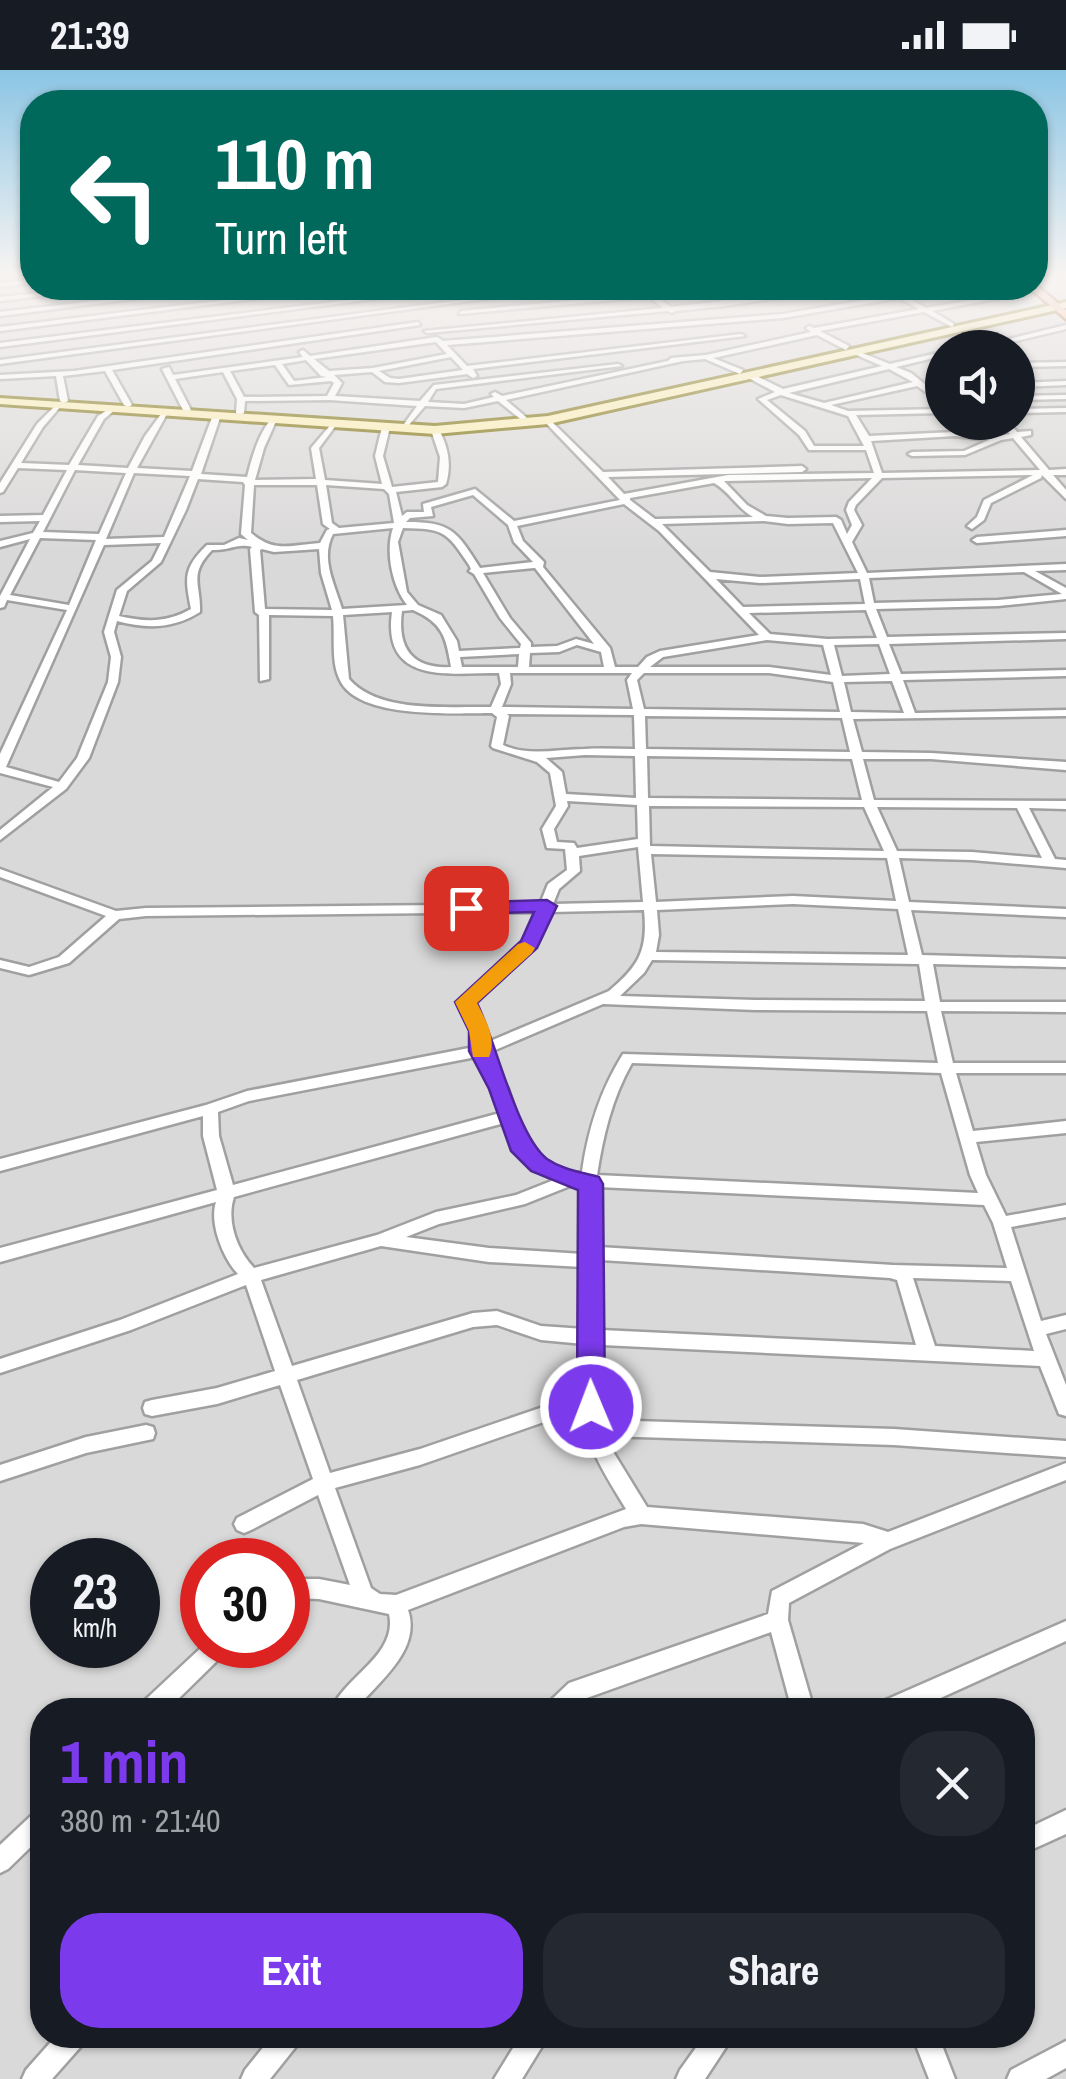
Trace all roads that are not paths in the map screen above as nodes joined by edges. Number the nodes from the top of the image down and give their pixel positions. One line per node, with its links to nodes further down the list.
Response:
1 (115, 367): 15 (street)
2 (164, 367): 24 (street)
3 (246, 367): 17 (street)
4 (280, 367): 25 (street)
5 (317, 367): 25 (street)
6 (390, 367): 18 (street)
7 (464, 367): 19 (street)
8 (470, 367): 19 (street)
9 (617, 367): 16 (street)
10 (654, 367): 22 (street)
11 (728, 367): 21 (street)
12 (774, 367): 21 (main road)
13 (885, 367): 31 (street)
14 (894, 367): 28 (street)
15 (107, 368): 20 (street); 40 (street)
16 (604, 368): 22 (street); 26 (street)
17 (226, 370): 24 (street); 33 (street)
18 (373, 370): 19 (street); 25 (street)
19 (469, 372): 26 (street)
20 (58, 374): 23 (street); 38 (street)
21 (743, 374): 31 (street); 51 (main road); 53 (main road)
22 (618, 375): 35 (street)
23 (0, 377)
24 (171, 377): 43 (street)
25 (328, 377): 34 (street)
26 (478, 382): 35 (street); 41 (street)
27 (1066, 383): 29 (street)
28 (916, 384): 30 (street); 39 (street)
29 (1035, 384)
30 (925, 390)
31 (782, 392): 39 (street); 61 (street)
32 (1066, 397): 36 (street)
33 (241, 398): 34 (street); 49 (street)
34 (330, 398): 41 (street)
35 (500, 398): 41 (street); 51 (street)
36 (1035, 398)
37 (0, 399): 38 (main road)
38 (61, 403): 40 (main road); 42 (main road); 63 (street)
39 (827, 404): 48 (street)
40 (128, 405): 43 (main road)
41 (419, 406): 55 (street)
42 (112, 409): 47 (main road); 62 (street)
43 (187, 410): 49 (main road)
44 (1035, 410): 45 (street)
45 (1066, 410)
46 (925, 411): 48 (street)
47 (164, 412): 50 (main road); 65 (street)
48 (848, 412): 61 (street)
49 (240, 413): 55 (main road)
50 (217, 416): 52 (main road); 69 (street)
51 (523, 419): 55 (main road)
52 (273, 420): 54 (main road); 74 (street)
53 (548, 420): 57 (main road); 70 (street)
54 (333, 424): 56 (main road); 75 (street)
55 (408, 424)
56 (386, 427): 57 (main road); 76 (street)
57 (435, 430): 76 (street)
58 (925, 437): 61 (street)
59 (994, 440): 72 (street)
60 (1017, 440): 67 (street)
61 (867, 444): 71 (street)
62 (73, 466): 63 (street); 65 (street); 80 (street)
63 (15, 468): 66 (street); 77 (street)
64 (802, 469): 70 (street)
65 (131, 470): 69 (street); 90 (street)
66 (0, 472)
67 (1046, 472): 68 (street); 72 (street); 78 (street); 86 (street)
68 (1066, 472)
69 (197, 475): 74 (street); 91 (street)
70 (602, 475): 79 (street)
71 (879, 476): 72 (street); 73 (street); 94 (street)
72 (931, 476)
73 (717, 480): 79 (street); 82 (street)
74 (247, 482): 75 (street); 95 (street)
75 (321, 482): 76 (street); 87 (street)
76 (388, 489): 85 (street)
77 (0, 490)
78 (1066, 496)
79 (626, 500): 83 (street); 84 (street)
80 (44, 518): 81 (street); 89 (street)
81 (0, 519)
82 (761, 519): 83 (street); 94 (street)
83 (650, 522): 101 (street)
84 (512, 524): 85 (street); 97 (street)
85 (399, 525): 87 (street); 99 (street); 106 (street)
86 (972, 526)
87 (335, 529): 96 (street)
88 (1066, 533): 92 (street)
89 (34, 535): 90 (street); 93 (street); 104 (street)
90 (99, 539): 91 (street); 107 (street)
91 (167, 540): 112 (street)
92 (978, 540)
93 (0, 544)
94 (848, 544): 102 (street)
95 (261, 546): 96 (street); 111 (street); 112 (street)
96 (323, 546): 110 (street)
97 (541, 564): 99 (street); 117 (street)
98 (1066, 567): 100 (street)
99 (474, 571): 118 (street)
100 (1028, 571): 102 (street); 103 (street)
101 (703, 575): 102 (street); 109 (street)
102 (864, 576): 105 (street)
103 (1066, 594): 105 (street)
104 (2, 601): 107 (street)
105 (870, 606): 109 (street); 115 (street)
106 (414, 607): 108 (street); 119 (street)
107 (72, 608): 138 (street)
108 (398, 608): 110 (street); 121 (street)
109 (741, 610): 114 (street)
110 (338, 612): 111 (street); 129 (street)
111 (264, 614): 126 (street)
112 (113, 617): 140 (street)
113 (1066, 636): 115 (street)
114 (767, 637): 116 (street); 124 (street)
115 (886, 641): 116 (street); 128 (street)
116 (827, 642): 127 (street)
117 (603, 648): 118 (street); 123 (street)
118 (528, 651): 119 (street); 120 (street)
119 (453, 654): 121 (street)
120 (523, 669): 122 (street); 123 (street)
121 (457, 670): 122 (street)
122 (504, 670): 129 (street)
123 (610, 670): 124 (street)
124 (640, 672): 127 (street); 130 (street)
125 (1066, 673): 128 (street)
126 (264, 679)
127 (837, 679): 128 (street); 131 (street)
128 (896, 679): 133 (street)
129 (496, 710): 130 (street); 134 (street)
130 (639, 710): 131 (street); 135 (street)
131 (846, 713): 133 (street); 136 (street)
132 (1066, 713): 133 (street)
133 (911, 716)
134 (534, 754): 135 (street); 141 (street)
135 (640, 754): 136 (street); 142 (street)
136 (860, 756): 137 (street); 143 (street)
137 (1062, 766): 139 (street)
138 (0, 769): 140 (street)
139 (1066, 778)
140 (62, 786): 146 (street)
141 (561, 797): 142 (street); 148 (street)
142 (644, 802): 143 (street); 147 (street)
143 (869, 804): 145 (street); 149 (street)
144 (1066, 805): 145 (street)
145 (1022, 806): 150 (street)
146 (3, 831)
147 (645, 846): 148 (street); 149 (street); 153 (street)
148 (572, 853): 154 (street)
149 (892, 854): 150 (street); 155 (street)
150 (1050, 861): 151 (street)
151 (1066, 864)
152 (0, 873): 157 (street)
153 (650, 904): 154 (street); 155 (street); 158 (street)
154 (547, 906): 157 (street); 165 (street)
155 (904, 907): 156 (street); 159 (street)
156 (1066, 913)
157 (115, 914): 161 (street)
158 (649, 956): 159 (street); 162 (street)
159 (920, 959): 160 (street); 163 (street)
160 (1066, 963)
161 (0, 964)
162 (594, 999): 163 (street); 165 (street)
163 (935, 1007): 164 (street); 166 (street)
164 (1066, 1007)
165 (481, 1050): 168 (street); 169 (street)
166 (951, 1068): 167 (street); 171 (street); 173 (street)
167 (1066, 1068)
168 (210, 1109): 172 (street); 175 (street)
169 (509, 1116): 173 (street); 175 (street)
170 (1066, 1127): 171 (street)
171 (968, 1137): 176 (street)
172 (0, 1165)
173 (569, 1180): 174 (street); 179 (street)
174 (590, 1184): 176 (street); 181 (street)
175 (228, 1196): 180 (street); 184 (street)
176 (987, 1199): 178 (street)
177 (1066, 1211): 178 (street)
178 (1001, 1223): 183 (street)
179 (380, 1240): 181 (street); 184 (street)
180 (0, 1255)
181 (592, 1257): 182 (street); 187 (street)
182 (890, 1270): 183 (street); 188 (street)
183 (1018, 1275): 186 (street)
184 (251, 1276): 190 (street); 191 (street)
185 (1066, 1322): 186 (street)
186 (1035, 1330): 189 (street)
187 (591, 1337): 188 (street); 191 (street); 192 (street)
188 (928, 1354): 189 (street)
189 (1048, 1358): 194 (street)
190 (0, 1366)
191 (284, 1375): 193 (street); 200 (street)
192 (590, 1398): 195 (street); 200 (street)
193 (152, 1408)
194 (1066, 1408)
195 (594, 1428): 197 (street); 201 (street)
196 (146, 1433): 199 (street)
197 (1066, 1450)
198 (1066, 1471): 203 (street)
199 (0, 1474)
200 (323, 1483): 202 (street); 205 (street)
201 (641, 1515): 203 (street); 206 (street)
202 (244, 1524)
203 (883, 1543): 207 (street)
204 (310, 1589): 205 (street)
205 (369, 1599): 206 (street)
206 (396, 1605): 211 (street)
207 (778, 1620): 212 (street); 213 (street)
208 (1066, 1631): 214 (street)
209 (195, 1668): 210 (street)
210 (164, 1698)
211 (349, 1698)
212 (569, 1698)
213 (800, 1698)
214 (915, 1698)
215 (1066, 1822): 217 (street)
216 (30, 1832): 218 (street)
217 (1035, 1837)
218 (0, 1861)
219 (62, 2048): 225 (street)
220 (279, 2048): 226 (street)
221 (527, 2048): 227 (street)
222 (712, 2048): 228 (street)
223 (930, 2048): 229 (street)
224 (1066, 2054): 230 (street)
225 (35, 2079)
226 (254, 2079)
227 (507, 2079)
228 (689, 2079)
229 (942, 2079)
230 (1020, 2079)

